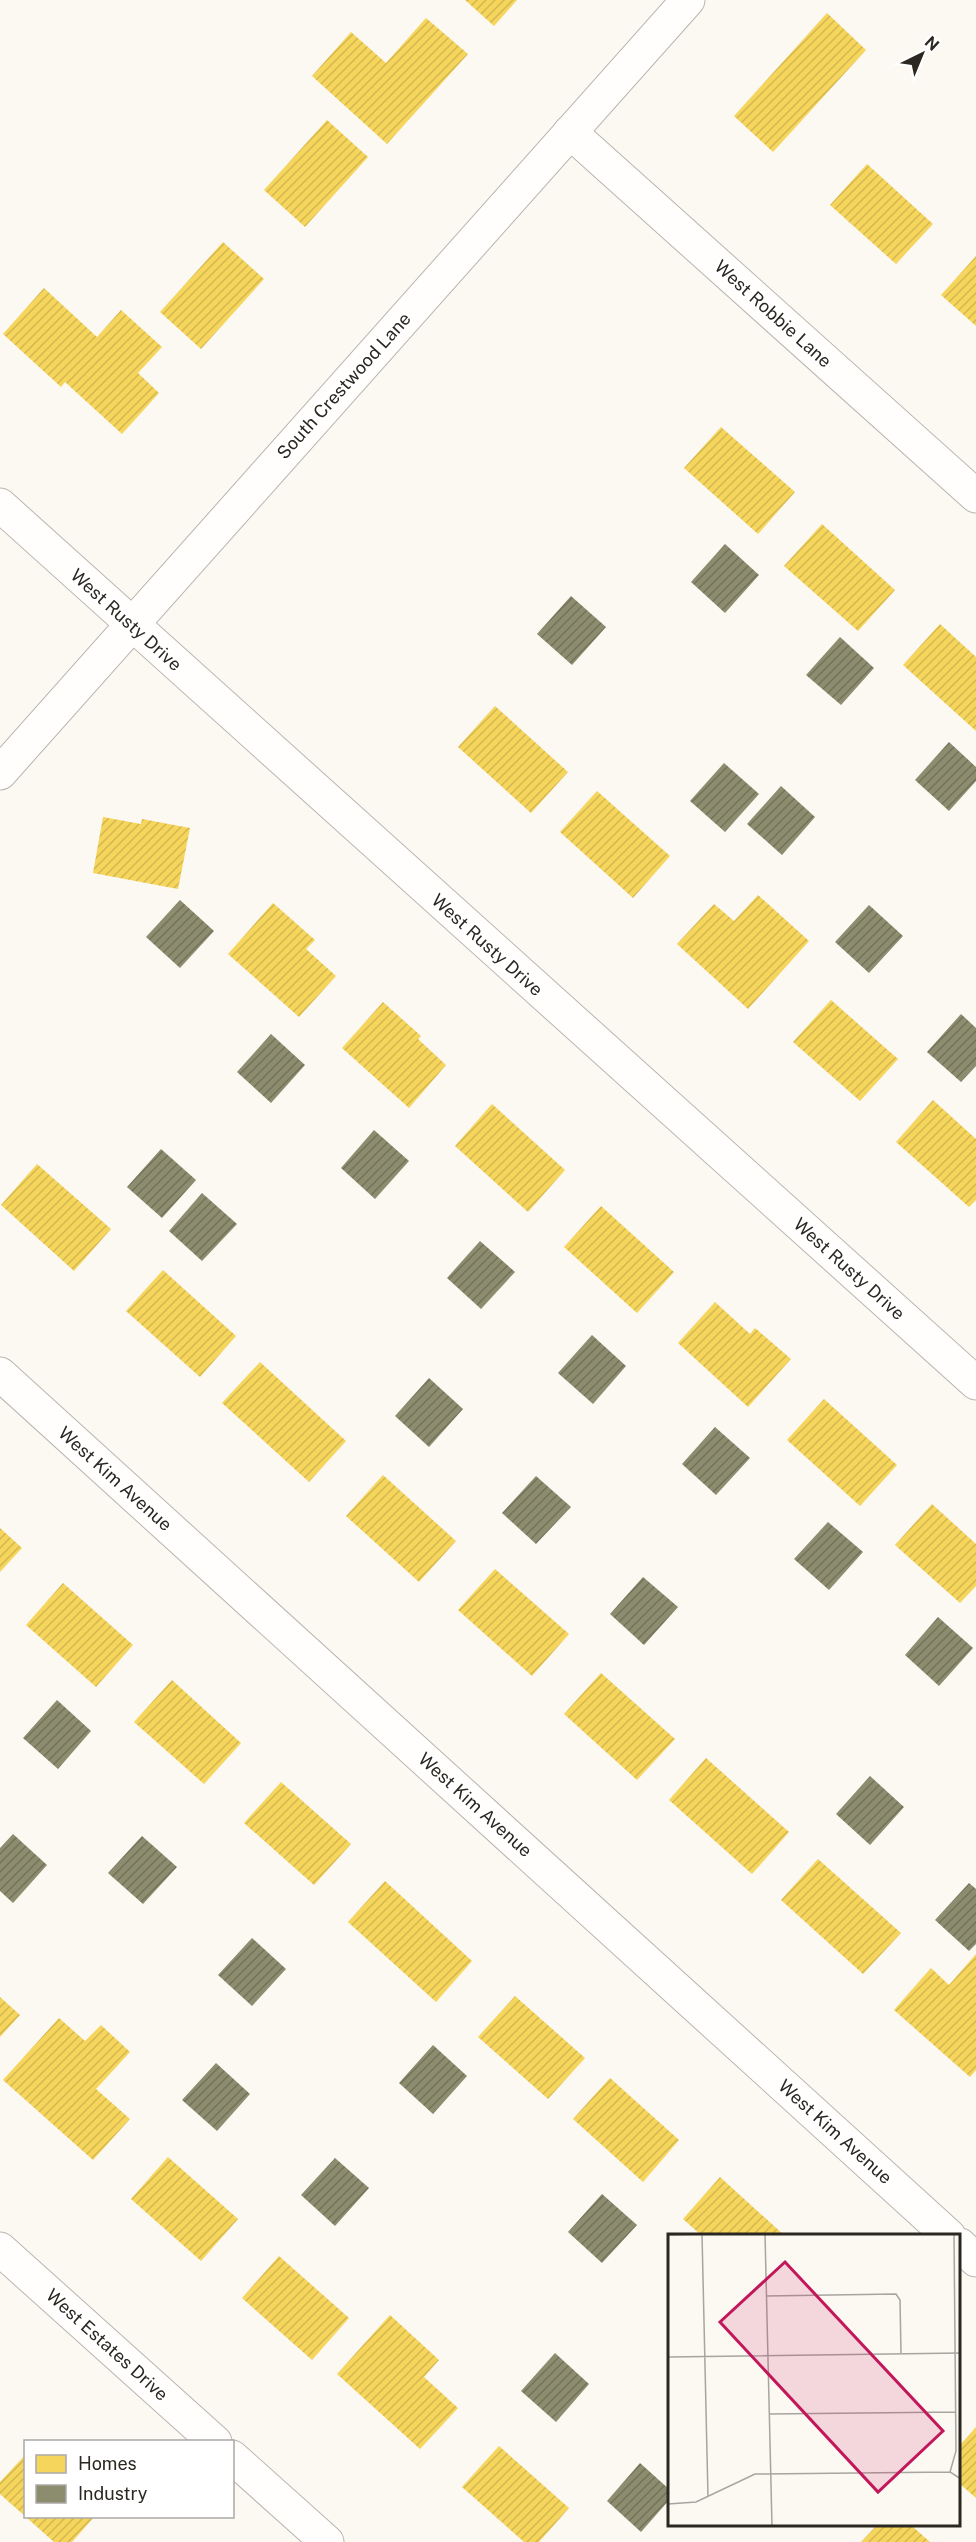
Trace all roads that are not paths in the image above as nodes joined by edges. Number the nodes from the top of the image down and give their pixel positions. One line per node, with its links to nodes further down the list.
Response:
1 (688, 0): 2 (street, South Crestwood Lane)
2 (570, 132): 3 (street, West Robbie Lane); 5 (street, South Crestwood Lane)
3 (976, 496)
4 (0, 505): 5 (street, West Rusty Drive)
5 (132, 625): 6 (street, South Crestwood Lane); 8 (street, West Rusty Drive)
6 (0, 773)
7 (0, 1374): 9 (street, West Kim Avenue)
8 (976, 1383)
9 (948, 2234)
10 (961, 2246): 12 (street)
11 (0, 2249): 13 (street, West Estates Drive)
12 (976, 2260)
13 (213, 2440)
14 (234, 2459): 15 (street)
15 (327, 2542)

